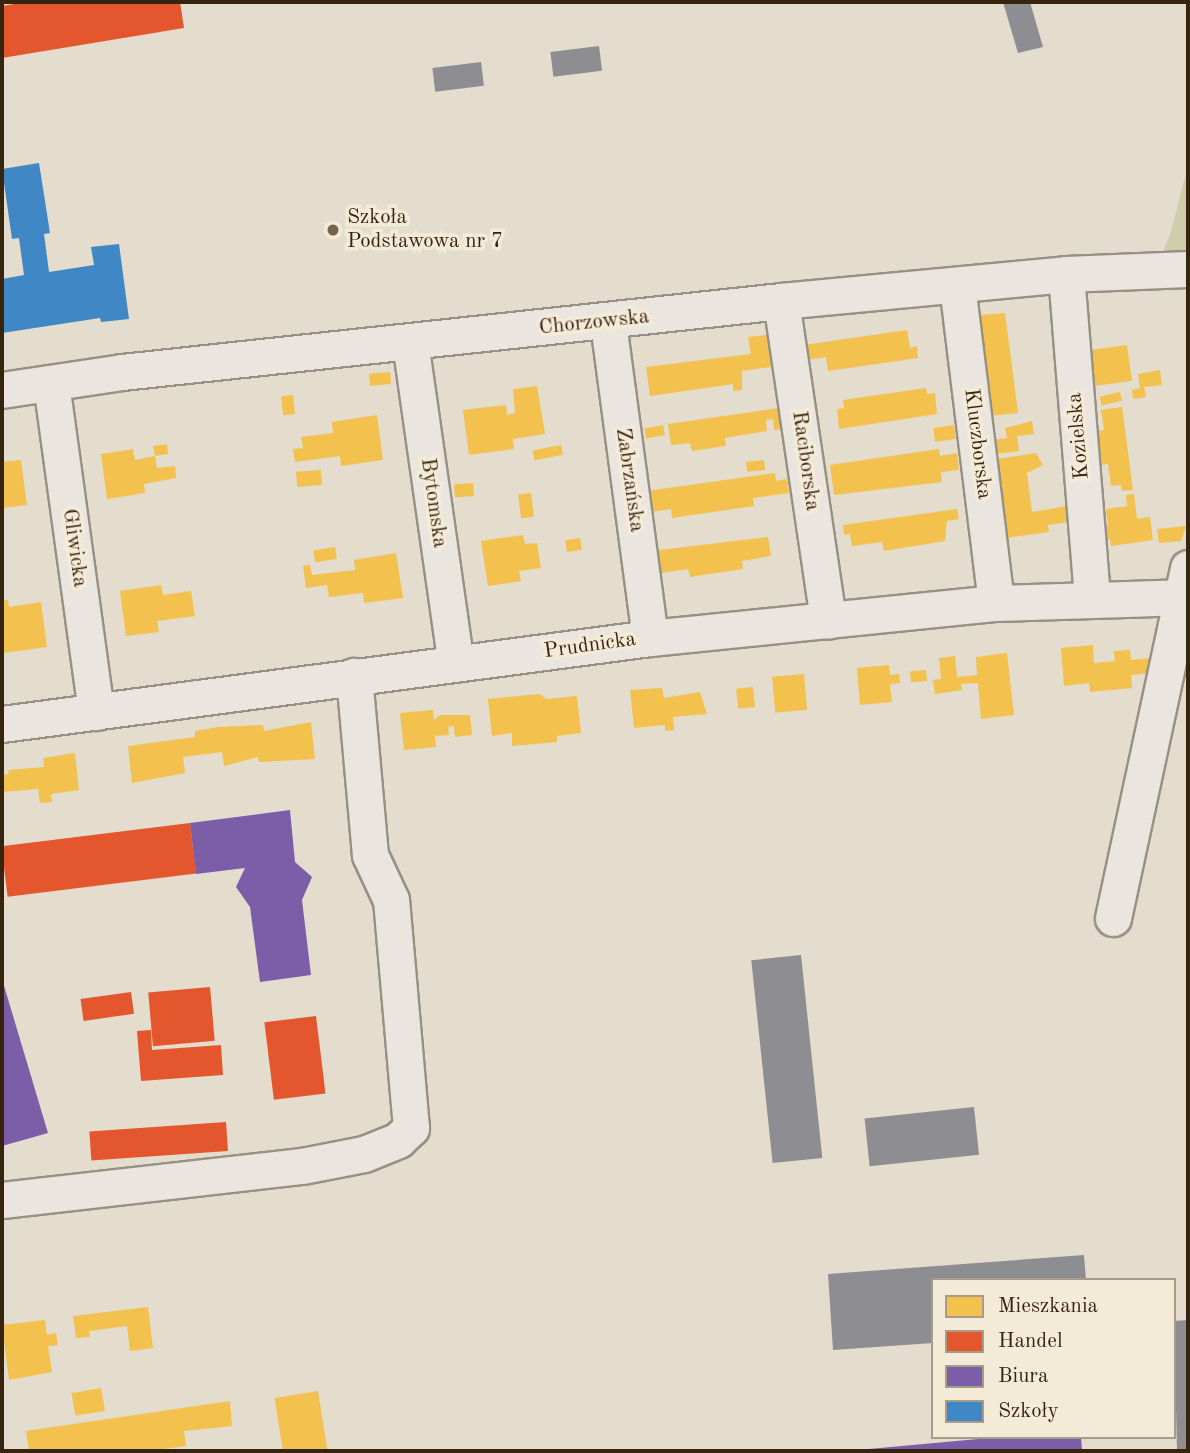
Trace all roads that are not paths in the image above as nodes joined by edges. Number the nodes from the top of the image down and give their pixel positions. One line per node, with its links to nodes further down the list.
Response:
1 (1188, 269): 2 (street, Chorzowska)
2 (1066, 274): 3 (street, Chorzowska); 10 (street, Kozielska)
3 (957, 285): 4 (street, Chorzowska); 11 (street, Kluczborska)
4 (781, 301): 5 (street, Chorzowska); 12 (street, Raciborska)
5 (608, 323): 6 (street, Chorzowska); 13 (street, Zabrzańska)
6 (410, 342): 7 (street, Chorzowska); 14 (street, Bytomska)
7 (51, 383): 8 (street, Chorzowska); 16 (street, Gliwicka)
8 (2, 390)
9 (1186, 587): 10 (street, Prudnicka); 18 (street)
10 (1092, 598): 11 (street, Prudnicka)
11 (996, 603): 12 (street, Prudnicka)
12 (828, 621): 13 (street, Prudnicka)
13 (650, 638): 14 (street, Prudnicka)
14 (456, 664): 15 (street, Prudnicka)
15 (354, 676): 16 (street, Prudnicka); 19 (street)
16 (96, 712): 17 (street, Prudnicka)
17 (2, 724)
18 (1113, 918)
19 (2, 1200)

